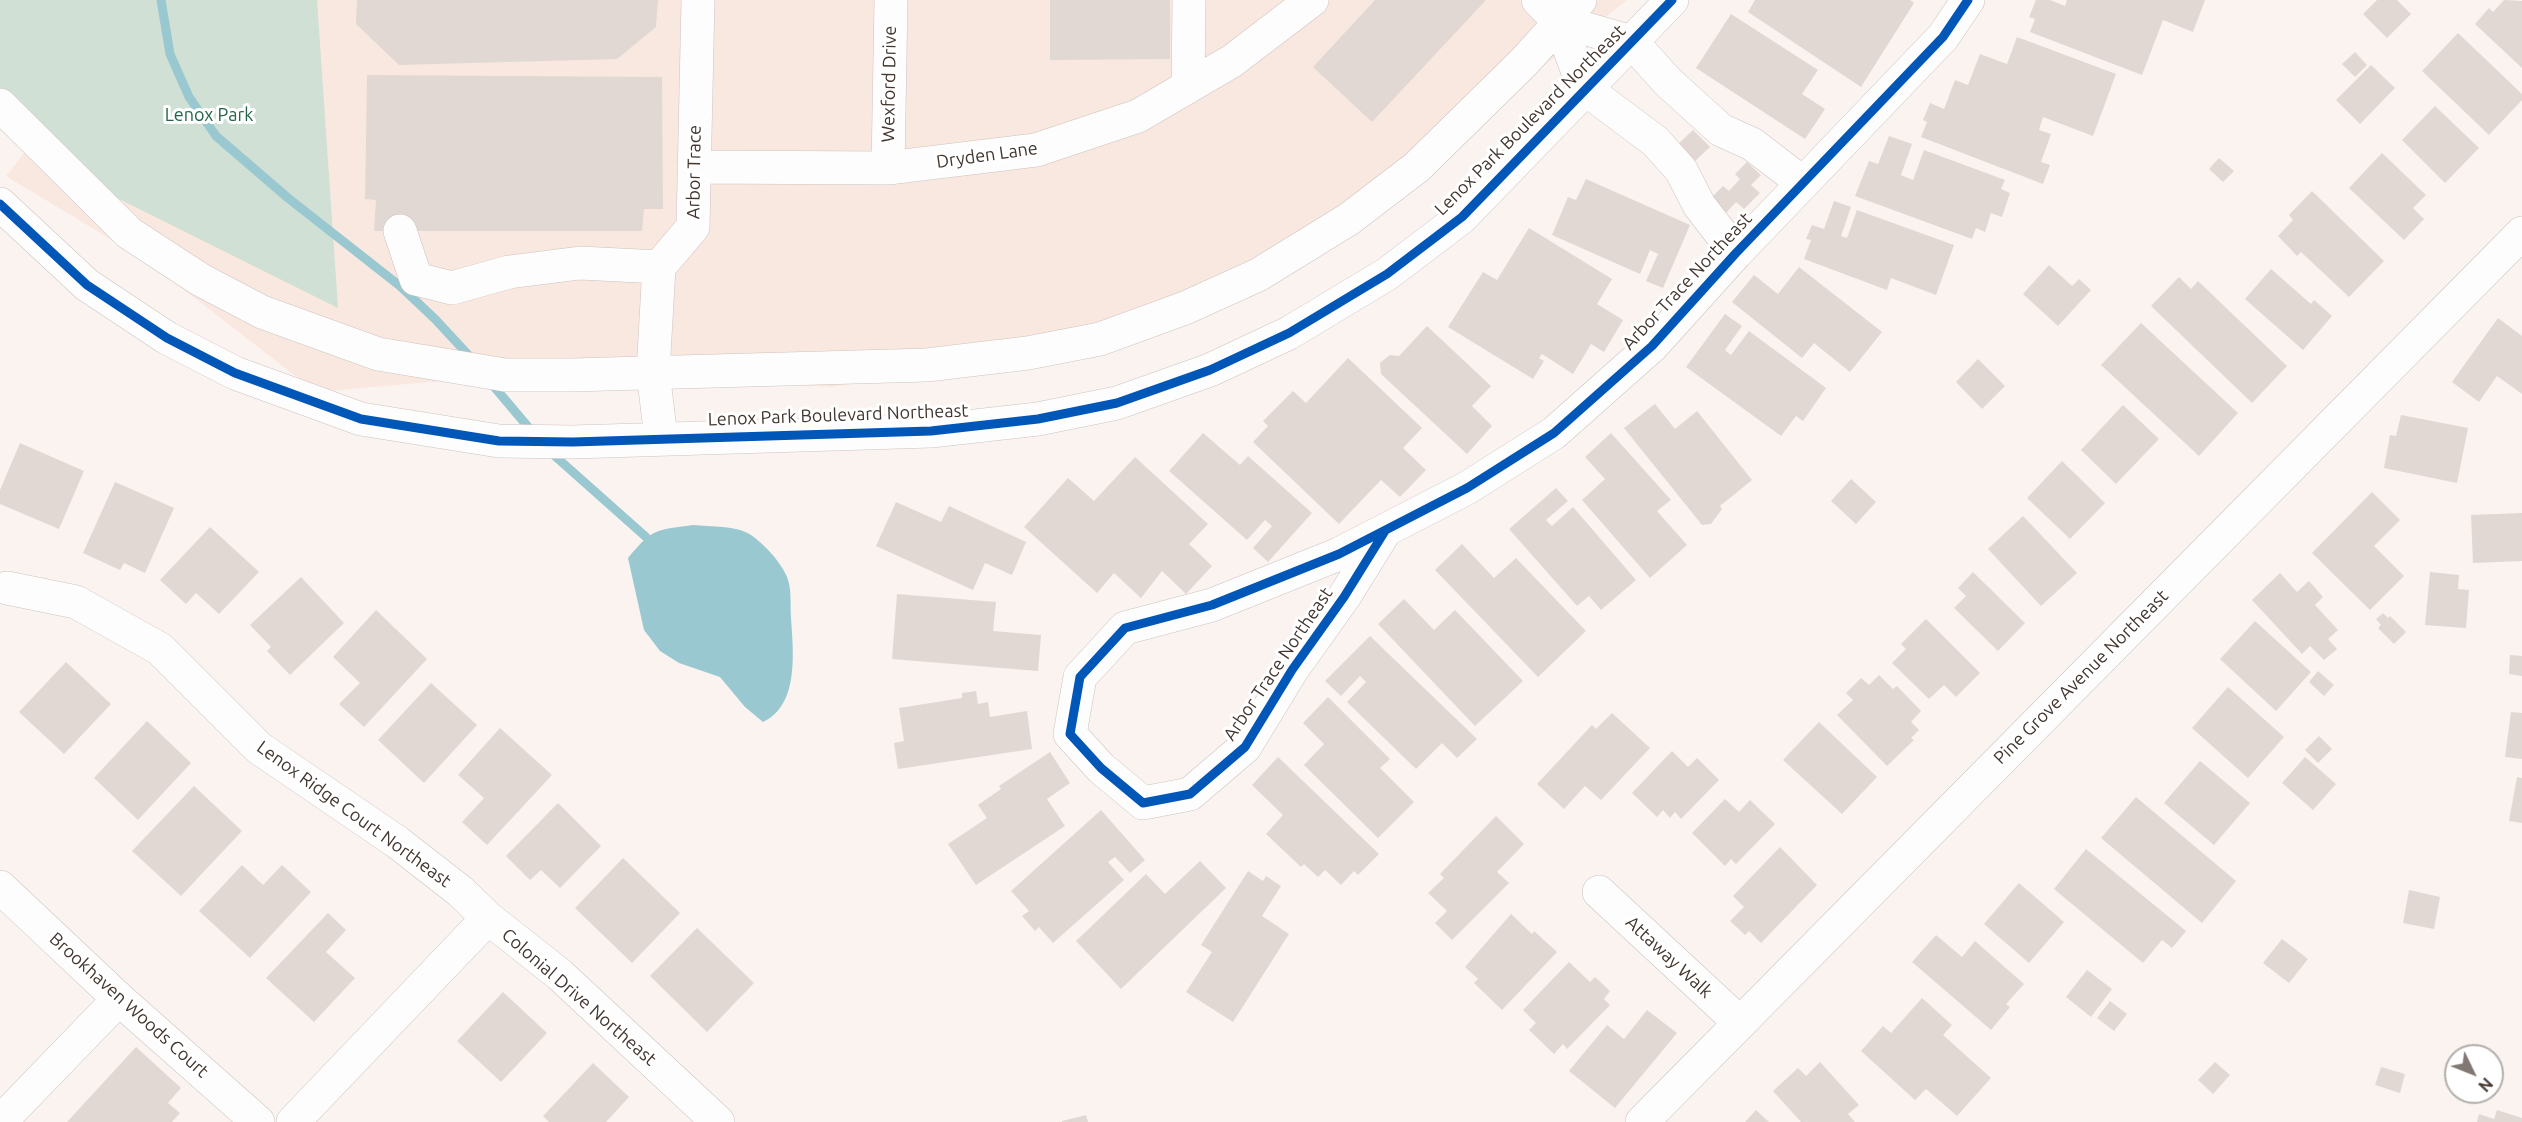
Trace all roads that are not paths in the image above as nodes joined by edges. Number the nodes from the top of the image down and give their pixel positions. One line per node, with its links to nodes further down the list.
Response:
1 (698, 0): 12 (street, Arbor Trace)
2 (891, 0): 13 (street, Wexford Drive)
3 (1189, 0): 9 (street)
4 (1312, 0): 9 (street, Dryden Lane)
5 (1672, 0): 8 (street, Lenox Park Boulevard Northeast)
6 (1968, 0): 14 (street, Arbor Trace Northeast)
7 (1559, 7): 8 (street); 10 (street); 20 (street)
8 (1632, 42): 10 (street, Lenox Park Boulevard Northeast); 14 (street)
9 (1188, 87): 13 (street, Dryden Lane)
10 (1584, 88): 18 (street); 21 (street, Lenox Park Boulevard Northeast)
11 (0, 105): 20 (street)
12 (694, 167): 13 (street, Dryden Lane); 19 (street, Arbor Trace)
13 (888, 168)
14 (1803, 183): 18 (street, Arbor Trace Northeast)
15 (0, 204): 21 (street, Lenox Park Boulevard Northeast)
16 (400, 231): 19 (street)
17 (2522, 233): 28 (street, Pine Grove Avenue Northeast)
18 (1736, 253): 22 (street, Arbor Trace Northeast)
19 (659, 267): 20 (street)
20 (653, 372): 21 (street)
21 (661, 438)
22 (1385, 531): 22 (street, Arbor Trace Northeast)
23 (7, 588): 26 (street, Lenox Ridge Court Northeast)
24 (1, 890): 27 (street, Brookhaven Woods Court)
25 (1599, 892): 28 (street, Attaway Walk)
26 (488, 918): 31 (street, Colonial Drive Northeast); 32 (street, Colonial Drive Northeast)
27 (119, 999): 29 (street); 30 (street, Brookhaven Woods Court)
28 (1739, 1022): 33 (street, Pine Grove Avenue Northeast)
29 (0, 1122)
30 (258, 1122)
31 (293, 1122)
32 (718, 1122)
33 (1642, 1122)

